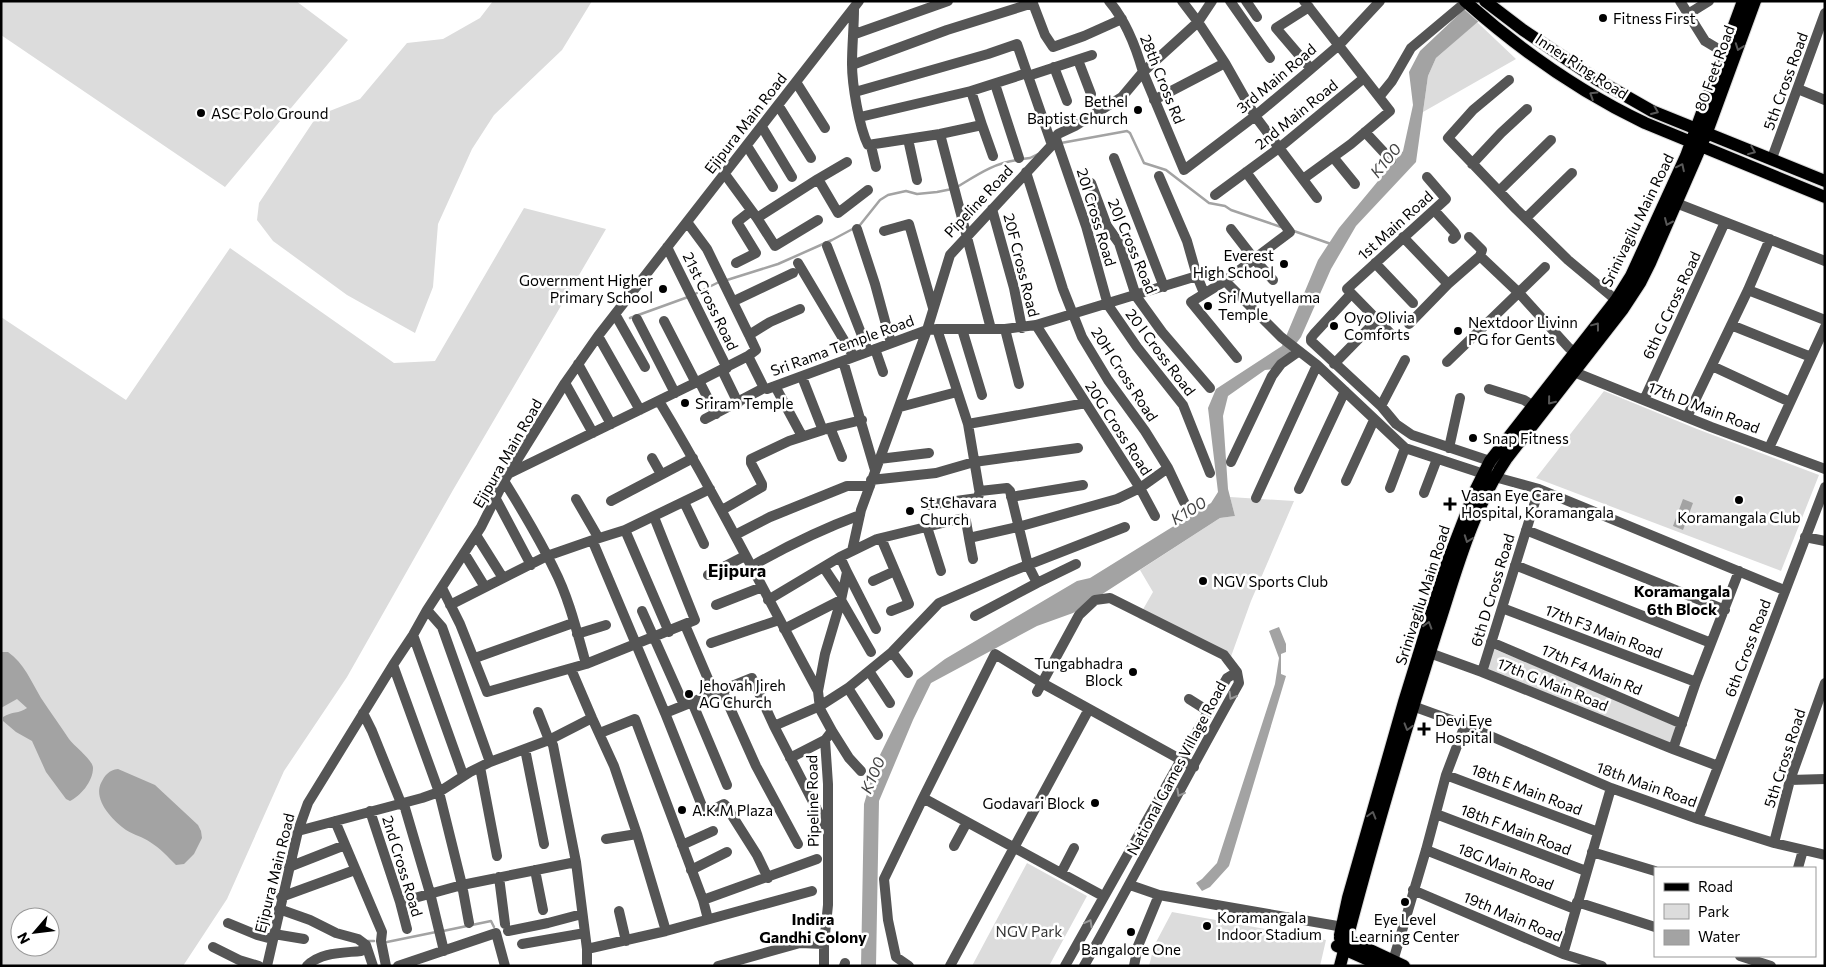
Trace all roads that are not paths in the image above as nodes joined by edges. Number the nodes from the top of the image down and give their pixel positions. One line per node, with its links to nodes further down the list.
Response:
1 (948, 1): 23 (street)
2 (1109, 1): 21 (street, 28th Cross Rd)
3 (1182, 1): 22 (street)
4 (1212, 1): 22 (street, Pipeline Road)
5 (1230, 1): 29 (street)
6 (1246, 1): 20 (street)
7 (1380, 1): 25 (street, 3rd Main Road)
8 (1485, 1): 19 (main road, Inner Ring Road)
9 (1680, 1): 18 (street)
10 (1708, 1): 18 (street)
11 (1743, 1): 27 (main road, 80 Feet Road)
12 (1755, 1): 56 (main road, 80 Feet Road, one-way to 56)
13 (1032, 2): 26 (street); 32 (street)
14 (1466, 2): 19 (main road, Inner Ring Road); 45 (street)
15 (858, 3): 23 (street); 39 (street, Ejipura Main Road)
16 (1307, 4): 25 (street); 34 (street)
17 (1825, 13): 24 (street, 5th Cross Road)
18 (1688, 14): 27 (street)
19 (1491, 15): 56 (main road, Inner Ring Road, one-way to 56); 62 (main road, Inner Ring Road, one-way to 19)
20 (1257, 17)
21 (1122, 19): 26 (street); 35 (street, 28th Cross Rd)
22 (1198, 22): 31 (street); 35 (street, Pipeline Road)
23 (855, 34): 32 (street)
24 (1821, 34): 41 (street, 5th Cross Road)
25 (1339, 44): 34 (street, 3rd Main Road); 37 (street)
26 (1053, 48): 33 (street)
27 (1725, 53): 56 (main road, 80 Feet Road)
28 (1092, 55): 30 (street)
29 (1270, 58)
30 (1078, 60): 33 (street); 44 (street)
31 (1226, 63): 46 (street); 51 (street)
32 (852, 65): 42 (street)
33 (1058, 66): 36 (street); 48 (street)
34 (1311, 69): 51 (street, 3rd Main Road)
35 (1142, 72): 46 (street, 28th Cross Rd); 61 (street, Pipeline Road)
36 (1028, 74): 40 (street); 42 (street, 20I Cross Road); 61 (street, 20I Cross Road)
37 (1364, 78): 45 (street); 65 (street, 2nd Main Road)
38 (1509, 80): 74 (street)
39 (796, 82): 49 (street, Ejipura Main Road); 55 (street)
40 (995, 84): 43 (street); 69 (street)
41 (1798, 89): 47 (street); 71 (street, 5th Cross Road)
42 (855, 92): 52 (street)
43 (971, 92): 52 (street); 53 (street)
44 (1091, 94)
45 (1379, 97): 57 (street)
46 (1154, 100): 76 (street, 28th Cross Rd)
47 (1825, 100)
48 (1067, 101)
49 (778, 105): 54 (street, Ejipura Main Road); 68 (street)
50 (1527, 108): 74 (street)
51 (1255, 116): 65 (street); 76 (street, 3rd Main Road)
52 (860, 117): 64 (street)
53 (982, 125): 58 (street); 66 (street)
54 (762, 126): 63 (street, Ejipura Main Road); 82 (street)
55 (825, 128)
56 (1702, 130): 62 (main road, 80 Feet Road); 71 (main road, Inner Ring Road, one-way to 71)
57 (1365, 132): 67 (street); 72 (street)
58 (940, 134): 59 (street); 107 (street)
59 (908, 139): 64 (street); 86 (street)
60 (1551, 140): 92 (street)
61 (1054, 142): 77 (street, Pipeline Road); 135 (street, 20I Cross Road)
62 (1697, 143): 94 (main road, Inner Ring Road); 96 (main road, Srinivagilu Main Road); 132 (main road, Srinivagilu Main Road, one-way to 62)
63 (747, 146): 79 (street, Ejipura Main Road); 90 (street)
64 (871, 146): 75 (street)
65 (1279, 148): 78 (street, 2nd Main Road); 85 (street)
66 (992, 156)
67 (1333, 157): 85 (street); 89 (street)
68 (811, 158)
69 (1018, 158)
70 (1114, 158): 126 (street)
71 (1772, 158): 87 (main road, Inner Ring Road)
72 (1391, 160)
73 (847, 162): 84 (street)
74 (1472, 164): 92 (street)
75 (876, 167)
76 (1184, 170)
77 (1026, 172): 97 (street, Pipeline Road); 139 (street, 20H Cross Road)
78 (1246, 172): 93 (street, 2nd Main Road); 115 (street)
79 (724, 173): 99 (street); 102 (street, Ejipura Main Road)
80 (1572, 173): 100 (street)
81 (1159, 176): 122 (street)
82 (792, 177)
83 (1427, 177): 98 (street, 1st Main Road)
84 (818, 179): 91 (street); 99 (street)
85 (1303, 179): 95 (street)
86 (916, 180)
87 (1825, 181)
88 (1091, 183): 131 (street, 20J Cross Road)
89 (1356, 184)
90 (773, 187)
91 (868, 190)
92 (1499, 191): 100 (street)
93 (1215, 195)
94 (1825, 197)
95 (1317, 198)
96 (1676, 203): 103 (street); 174 (main road, Srinivagilu Main Road, one-way to 174)
97 (992, 209): 107 (street, Pipeline Road); 148 (street, 20F Cross Road)
98 (1434, 210): 108 (street, 1st Main Road); 110 (street)
99 (754, 214): 101 (street); 118 (street)
100 (1526, 218): 132 (street)
101 (818, 220)
102 (687, 222): 113 (street, Ejipura Main Road); 133 (street)
103 (1725, 222): 111 (street); 187 (street, 6th G Cross Road)
104 (857, 229): 156 (street)
105 (1231, 229): 115 (street)
106 (884, 231): 137 (street)
107 (967, 235): 137 (street, Pipeline Road); 150 (street)
108 (1403, 237): 117 (street, 1st Main Road); 125 (street)
109 (1469, 237): 114 (street)
110 (1453, 239)
111 (1770, 239): 116 (street); 127 (street)
112 (827, 246): 157 (street)
113 (667, 247): 138 (street, Ejipura Main Road); 172 (street, 21st Cross Road)
114 (1480, 256): 125 (street); 129 (street)
115 (1255, 260): 123 (street); 124 (street)
116 (1825, 261)
117 (1375, 262): 130 (street, 1st Main Road); 134 (street)
118 (736, 263)
119 (798, 263): 161 (street)
120 (1545, 267): 129 (street)
121 (793, 273): 133 (street)
122 (1197, 276): 126 (street, Sri Rama Temple Road); 128 (street)
123 (1273, 280)
124 (1225, 282): 128 (street); 158 (street)
125 (1448, 284): 144 (street)
126 (1164, 287): 131 (street, Sri Rama Temple Road)
127 (1748, 290): 142 (street); 145 (street)
128 (1204, 293): 163 (street)
129 (1518, 293): 159 (street); 166 (street)
130 (1351, 294): 141 (street); 168 (street)
131 (1136, 296): 135 (street, Sri Rama Temple Road); 180 (street, 20J Cross Road)
132 (1616, 300): 159 (main road, Srinivagilu Main Road, one-way to 132)
133 (734, 301): 153 (street)
134 (1413, 303)
135 (1108, 305): 139 (street, Sri Rama Temple Road); 222 (street, 20 I Cross Road)
136 (800, 309): 153 (street)
137 (933, 309): 152 (street, Pipeline Road)
138 (615, 314): 155 (street, Ejipura Main Road); 171 (street)
139 (1072, 316): 146 (street, Sri Rama Temple Road); 219 (street, 20H Cross Road)
140 (637, 319): 184 (street)
141 (1377, 320): 154 (street); 168 (street)
142 (1825, 320)
143 (664, 321): 176 (street)
144 (1409, 324)
145 (1732, 325): 162 (street); 170 (street)
146 (1036, 326): 148 (street, Sri Rama Temple Road); 191 (street, 20G Cross Road)
147 (1825, 326): 162 (street)
148 (1022, 328): 151 (street, Sri Rama Temple Road)
149 (962, 329): 150 (street, Sri Rama Temple Road); 152 (street, Sri Rama Temple Road); 185 (street)
150 (991, 329): 151 (street, Sri Rama Temple Road)
151 (1005, 329): 178 (street)
152 (932, 330): 156 (street, Sri Rama Temple Road); 183 (street); 194 (street, Pipeline Road)
153 (750, 335): 160 (street)
154 (1392, 335)
155 (598, 336): 167 (street, Ejipura Main Road); 195 (street)
156 (891, 343): 157 (street, Sri Rama Temple Road)
157 (872, 350): 161 (street, Sri Rama Temple Road); 173 (street)
158 (1296, 350): 169 (street); 217 (street)
159 (1576, 352): 192 (main road, Srinivagilu Main Road)
160 (748, 356): 172 (street, Sri Rama Temple Road); 179 (street, Sri Rama Temple Road)
161 (854, 357): 165 (street, Sri Rama Temple Road)
162 (1812, 357): 189 (street)
163 (1237, 358)
164 (1405, 360): 193 (street)
165 (843, 361): 175 (street, Sri Rama Temple Road); 199 (street)
166 (1446, 362)
167 (578, 364): 177 (street, Ejipura Main Road); 201 (street)
168 (1334, 364): 193 (street)
169 (1317, 365): 182 (street); 238 (street)
170 (1712, 366): 189 (street); 197 (street)
171 (645, 367)
172 (724, 369): 176 (street, Sri Rama Temple Road); 190 (street, 21st Cross Road)
173 (883, 372)
174 (1574, 372): 187 (street, 17th D Main Road); 218 (main road, Srinivagilu Main Road, one-way to 218)
175 (802, 377): 179 (street, Sri Rama Temple Road); 203 (street)
176 (698, 382): 184 (street, Sri Rama Temple Road); 196 (street)
177 (564, 383): 204 (street); 225 (street, Ejipura Main Road)
178 (1019, 384)
179 (769, 387): 190 (street); 205 (street)
180 (1210, 388)
181 (1489, 389): 192 (street)
182 (1345, 391): 200 (street); 233 (street)
183 (957, 392): 194 (street); 202 (street)
184 (675, 393): 188 (street, Sri Rama Temple Road)
185 (982, 395)
186 (1460, 398): 208 (street)
187 (1644, 400): 197 (street, 17th D Main Road)
188 (659, 401): 195 (street, Sri Rama Temple Road); 213 (street)
189 (1790, 402): 209 (street)
190 (738, 403): 196 (street)
191 (1086, 403): 202 (street); 230 (street, 20G Cross Road)
192 (1532, 405): 218 (main road, Srinivagilu Main Road)
193 (1381, 406): 208 (street)
194 (900, 407): 215 (street, Pipeline Road)
195 (640, 410): 201 (street, Sri Rama Temple Road)
196 (716, 414): 198 (street)
197 (1687, 417): 209 (street, 17th D Main Road)
198 (705, 419)
199 (862, 420): 203 (street); 221 (street)
200 (1374, 420): 207 (street); 226 (street)
201 (612, 424): 204 (street, Sri Rama Temple Road)
202 (968, 424): 216 (street)
203 (826, 429): 205 (street); 211 (street)
204 (594, 432): 225 (street, Sri Rama Temple Road)
205 (802, 436): 245 (street)
206 (1078, 448): 216 (street)
207 (1405, 448): 214 (street); 231 (street)
208 (1449, 448): 218 (street)
209 (1769, 448): 220 (street, 17th D Main Road)
210 (929, 453): 215 (street)
211 (842, 457)
212 (652, 458): 223 (street)
213 (693, 458): 223 (street); 232 (street)
214 (1437, 458): 224 (street); 236 (street)
215 (880, 459): 221 (street, Pipeline Road)
216 (974, 462): 227 (street); 234 (street)
217 (1231, 462)
218 (1496, 463): 224 (main road, Srinivagilu Main Road)
219 (1168, 468): 230 (street); 243 (street, 20H Cross Road)
220 (1825, 468)
221 (875, 470): 227 (street, Pipeline Road)
222 (1210, 473)
223 (661, 474): 241 (street)
224 (1489, 475): 235 (street); 310 (main road, Srinivagilu Main Road)
225 (506, 477): 239 (street, Ejipura Main Road); 264 (street)
226 (1346, 481)
227 (870, 483): 246 (street, Pipeline Road); 255 (street)
228 (1083, 485): 237 (street)
229 (1825, 487): 256 (street, 6th Cross Road)
230 (1140, 488): 247 (street); 250 (street, 20G Cross Road)
231 (1390, 488)
232 (710, 489): 242 (street); 245 (street)
233 (1299, 489)
234 (980, 490): 237 (street); 244 (street)
235 (1539, 490): 253 (street, 6th D Cross Road); 275 (street)
236 (1424, 493)
237 (1011, 497): 250 (street)
238 (1256, 498)
239 (496, 499): 254 (street, Ejipura Main Road); 269 (street)
240 (576, 499): 259 (street)
241 (611, 501)
242 (684, 502): 248 (street); 261 (street)
243 (1184, 502)
244 (927, 505)
245 (722, 510): 255 (street)
246 (860, 515): 262 (street, Pipeline Road); 272 (street)
247 (1155, 516)
248 (654, 517): 252 (street); 299 (street)
249 (927, 527): 257 (street); 258 (street); 274 (street)
250 (1018, 527): 258 (street, 20G Cross Road); 270 (street)
251 (1125, 527): 270 (street)
252 (625, 530): 259 (street); 302 (street)
253 (1526, 530): 271 (street, 6th D Cross Road); 292 (street)
254 (476, 535): 263 (street, Ejipura Main Road); 279 (street)
255 (735, 535): 265 (street)
256 (1805, 537): 260 (street); 285 (street, 6th Cross Road)
257 (881, 538): 262 (street); 277 (street)
258 (969, 538): 267 (street)
259 (596, 539): 264 (street); 309 (street)
260 (1825, 541)
261 (704, 544)
262 (852, 551): 266 (street)
263 (464, 553): 282 (street); 284 (street, Ejipura Main Road)
264 (547, 556): 269 (street); 297 (street)
265 (745, 556): 272 (street); 278 (street)
266 (840, 558): 273 (street); 276 (street)
267 (973, 559)
268 (1076, 564): 281 (street)
269 (530, 565): 279 (street)
270 (1028, 565): 281 (street); 312 (street)
271 (1515, 565): 290 (street, 6th D Cross Road); 308 (street)
272 (752, 566): 283 (street)
273 (824, 568): 286 (street); 287 (street)
274 (941, 571)
275 (1739, 571): 285 (street); 292 (street)
276 (847, 572): 286 (street); 301 (street)
277 (895, 572): 280 (street); 294 (street)
278 (708, 575)
279 (504, 578): 282 (street)
280 (873, 581)
281 (1037, 583): 295 (street)
282 (485, 587): 288 (street)
283 (762, 587): 287 (street); 289 (street)
284 (442, 588): 288 (street); 291 (street, Ejipura Main Road)
285 (1784, 590): 351 (street, 6th Cross Road)
286 (842, 598): 300 (street); 311 (street); 325 (street)
287 (768, 600): 296 (street)
288 (450, 605): 313 (street)
289 (716, 605)
290 (1502, 608): 306 (street, 6th D Cross Road); 321 (street, 17th F3 Main Road)
291 (427, 610): 304 (street, Ejipura Main Road); 350 (street)
292 (1725, 610): 308 (street)
293 (642, 611): 305 (street)
294 (891, 611)
295 (975, 616)
296 (779, 620): 300 (street); 307 (street)
297 (573, 624): 303 (street); 313 (street)
298 (606, 625): 303 (street)
299 (685, 626): 302 (street); 326 (street)
300 (784, 629): 325 (street)
301 (876, 629)
302 (669, 632): 305 (street)
303 (577, 634): 314 (street)
304 (413, 635): 315 (street, Ejipura Main Road); 356 (street)
305 (654, 637): 309 (street); 328 (street)
306 (1491, 642): 319 (street, 6th D Cross Road); 338 (street, 17th F4 Main Rd)
307 (711, 643)
308 (1711, 643): 321 (street)
309 (636, 644): 314 (street); 336 (street)
310 (1426, 651): 319 (street, 17th G Main Road); 330 (main road, Srinivagilu Main Road)
311 (871, 652)
312 (892, 652): 317 (street); 320 (street)
313 (475, 658): 316 (street)
314 (586, 664): 316 (street)
315 (393, 665): 335 (street, Ejipura Main Road); 361 (street)
316 (571, 669): 337 (street)
317 (869, 671): 323 (street); 329 (street)
318 (1237, 672): 324 (street); 333 (street, National Games Village Road); 353 (street, National Games Village Road, one-way to 353)
319 (1482, 672): 347 (street, 17th G Main Road)
320 (908, 673)
321 (1696, 682): 338 (street)
322 (1825, 683): 358 (street, 5th Cross Road)
323 (848, 688): 331 (street); 343 (street)
324 (1040, 688): 332 (street); 362 (street)
325 (818, 691): 331 (street)
326 (718, 692): 328 (street); 340 (street); 377 (street)
327 (1189, 699): 333 (street)
328 (688, 704): 336 (street); 359 (street)
329 (890, 704)
330 (1409, 704): 339 (street, 18th Main Road); 425 (main road, Srinivagilu Main Road)
331 (820, 706): 340 (street); 341 (street)
332 (1090, 709): 349 (street); 381 (street)
333 (1208, 711): 349 (street, National Games Village Road)
334 (538, 712): 344 (street)
335 (363, 713): 363 (street); 370 (street, Ejipura Main Road)
336 (665, 713): 400 (street)
337 (592, 718): 342 (street); 344 (street)
338 (1682, 724): 347 (street)
339 (1466, 725): 355 (street); 360 (street, 18th Main Road)
340 (774, 726): 348 (street)
341 (832, 731): 345 (street, Pipeline Road); 354 (street)
342 (600, 733): 373 (street); 379 (street)
343 (878, 735)
344 (549, 740): 346 (street); 390 (street)
345 (825, 740): 348 (street); 369 (street, Pipeline Road)
346 (525, 749): 350 (street); 376 (street)
347 (1673, 749): 351 (street, 17th G Main Road)
348 (790, 758): 369 (street)
349 (1180, 760): 353 (street); 407 (street, National Games Village Road)
350 (490, 762): 352 (street)
351 (1718, 766): 366 (street, 6th Cross Road)
352 (480, 767): 356 (street); 388 (street)
353 (1194, 767): 402 (street, National Games Village Road, one-way to 402)
354 (861, 771)
355 (1446, 775): 365 (street); 372 (street, 18th E Main Road)
356 (465, 776): 361 (street)
357 (1825, 779): 358 (street)
358 (1790, 780): 375 (street, 5th Cross Road)
359 (727, 785)
360 (1611, 788): 366 (street, 18th Main Road); 372 (street)
361 (439, 792): 363 (street); 401 (street)
362 (923, 798): 368 (street); 447 (street)
363 (401, 803): 364 (street); 405 (street)
364 (370, 811): 367 (street); 410 (street, 2nd Cross Road)
365 (1436, 814): 383 (street); 396 (street, 18th F Main Road)
366 (1698, 819): 375 (street, 18th Main Road)
367 (335, 821): 370 (street); 378 (street)
368 (967, 822): 380 (street); 381 (street)
369 (827, 829): 429 (street, Pipeline Road)
370 (298, 831): 392 (street, Ejipura Main Road)
371 (713, 831): 379 (street)
372 (1598, 832): 386 (street)
373 (637, 834): 374 (street); 422 (street)
374 (606, 839)
375 (1774, 843): 384 (street, 18th Main Road)
376 (544, 844)
377 (798, 844)
378 (345, 845): 392 (street); 393 (street)
379 (682, 845): 395 (street)
380 (954, 846)
381 (1014, 848): 398 (street); 448 (street)
382 (1074, 848): 398 (street)
383 (1426, 850): 403 (street); 411 (street, 18G Main Road)
384 (1803, 850): 387 (street, 18th Main Road); 391 (street)
385 (727, 852): 395 (street)
386 (1592, 852): 396 (street); 397 (street)
387 (1825, 855)
388 (497, 856)
389 (817, 859): 400 (street)
390 (576, 862): 394 (street); 415 (street)
391 (1798, 867)
392 (289, 868): 408 (street, Ejipura Main Road)
393 (355, 870): 408 (street); 441 (street)
394 (535, 870): 399 (street); 413 (street)
395 (691, 870): 409 (street)
396 (1586, 871): 411 (street)
397 (1654, 871)
398 (1061, 873): 407 (street)
399 (499, 877): 401 (street); 421 (street)
400 (768, 878): 409 (street)
401 (462, 885): 405 (street); 418 (street)
402 (1130, 885): 406 (street); 450 (street, National Games Village Road)
403 (1414, 890): 434 (street, 19th Main Road); 436 (street)
404 (812, 892): 416 (street)
405 (430, 894): 410 (street); 433 (street)
406 (1160, 895): 425 (street); 451 (street)
407 (1103, 896): 449 (street, National Games Village Road, one-way to 407)
408 (281, 897): 412 (street, Ejipura Main Road)
409 (703, 900): 416 (street)
410 (400, 902): 420 (street, 2nd Cross Road)
411 (1576, 906): 419 (street, 18G Main Road); 434 (street)
412 (279, 908): 424 (street, Ejipura Main Road); 430 (street)
413 (543, 910)
414 (619, 911): 427 (street)
415 (582, 914): 421 (street); 423 (street)
416 (708, 919): 422 (street)
417 (228, 923): 424 (street)
418 (469, 923)
419 (1654, 928)
420 (407, 929)
421 (503, 930): 433 (street); 443 (street)
422 (666, 931): 427 (street)
423 (585, 933): 428 (street); 432 (street)
424 (273, 936): 426 (street); 438 (street, Ejipura Main Road)
425 (1343, 938): 436 (main road); 452 (main road, Srinivagilu Main Road); 453 (main road, Srinivagilu Main Road)
426 (304, 939)
427 (626, 941): 432 (street)
428 (522, 944)
429 (824, 944): 445 (street); 446 (street, Pipeline Road)
430 (366, 945): 439 (street); 440 (street)
431 (213, 947): 437 (street)
432 (587, 949): 444 (street)
433 (444, 951): 442 (street)
434 (1563, 954): 454 (street, 19th Main Road)
435 (1743, 957): 455 (street)
436 (1393, 964)
437 (259, 966)
438 (267, 966)
439 (307, 966)
440 (373, 966)
441 (386, 966)
442 (398, 966)
443 (505, 966)
444 (587, 966)
445 (718, 966)
446 (824, 966)
447 (909, 966)
448 (950, 966)
449 (1065, 966)
450 (1084, 966)
451 (1134, 966)
452 (1332, 966)
453 (1340, 966)
454 (1602, 966)
455 (1772, 966)

